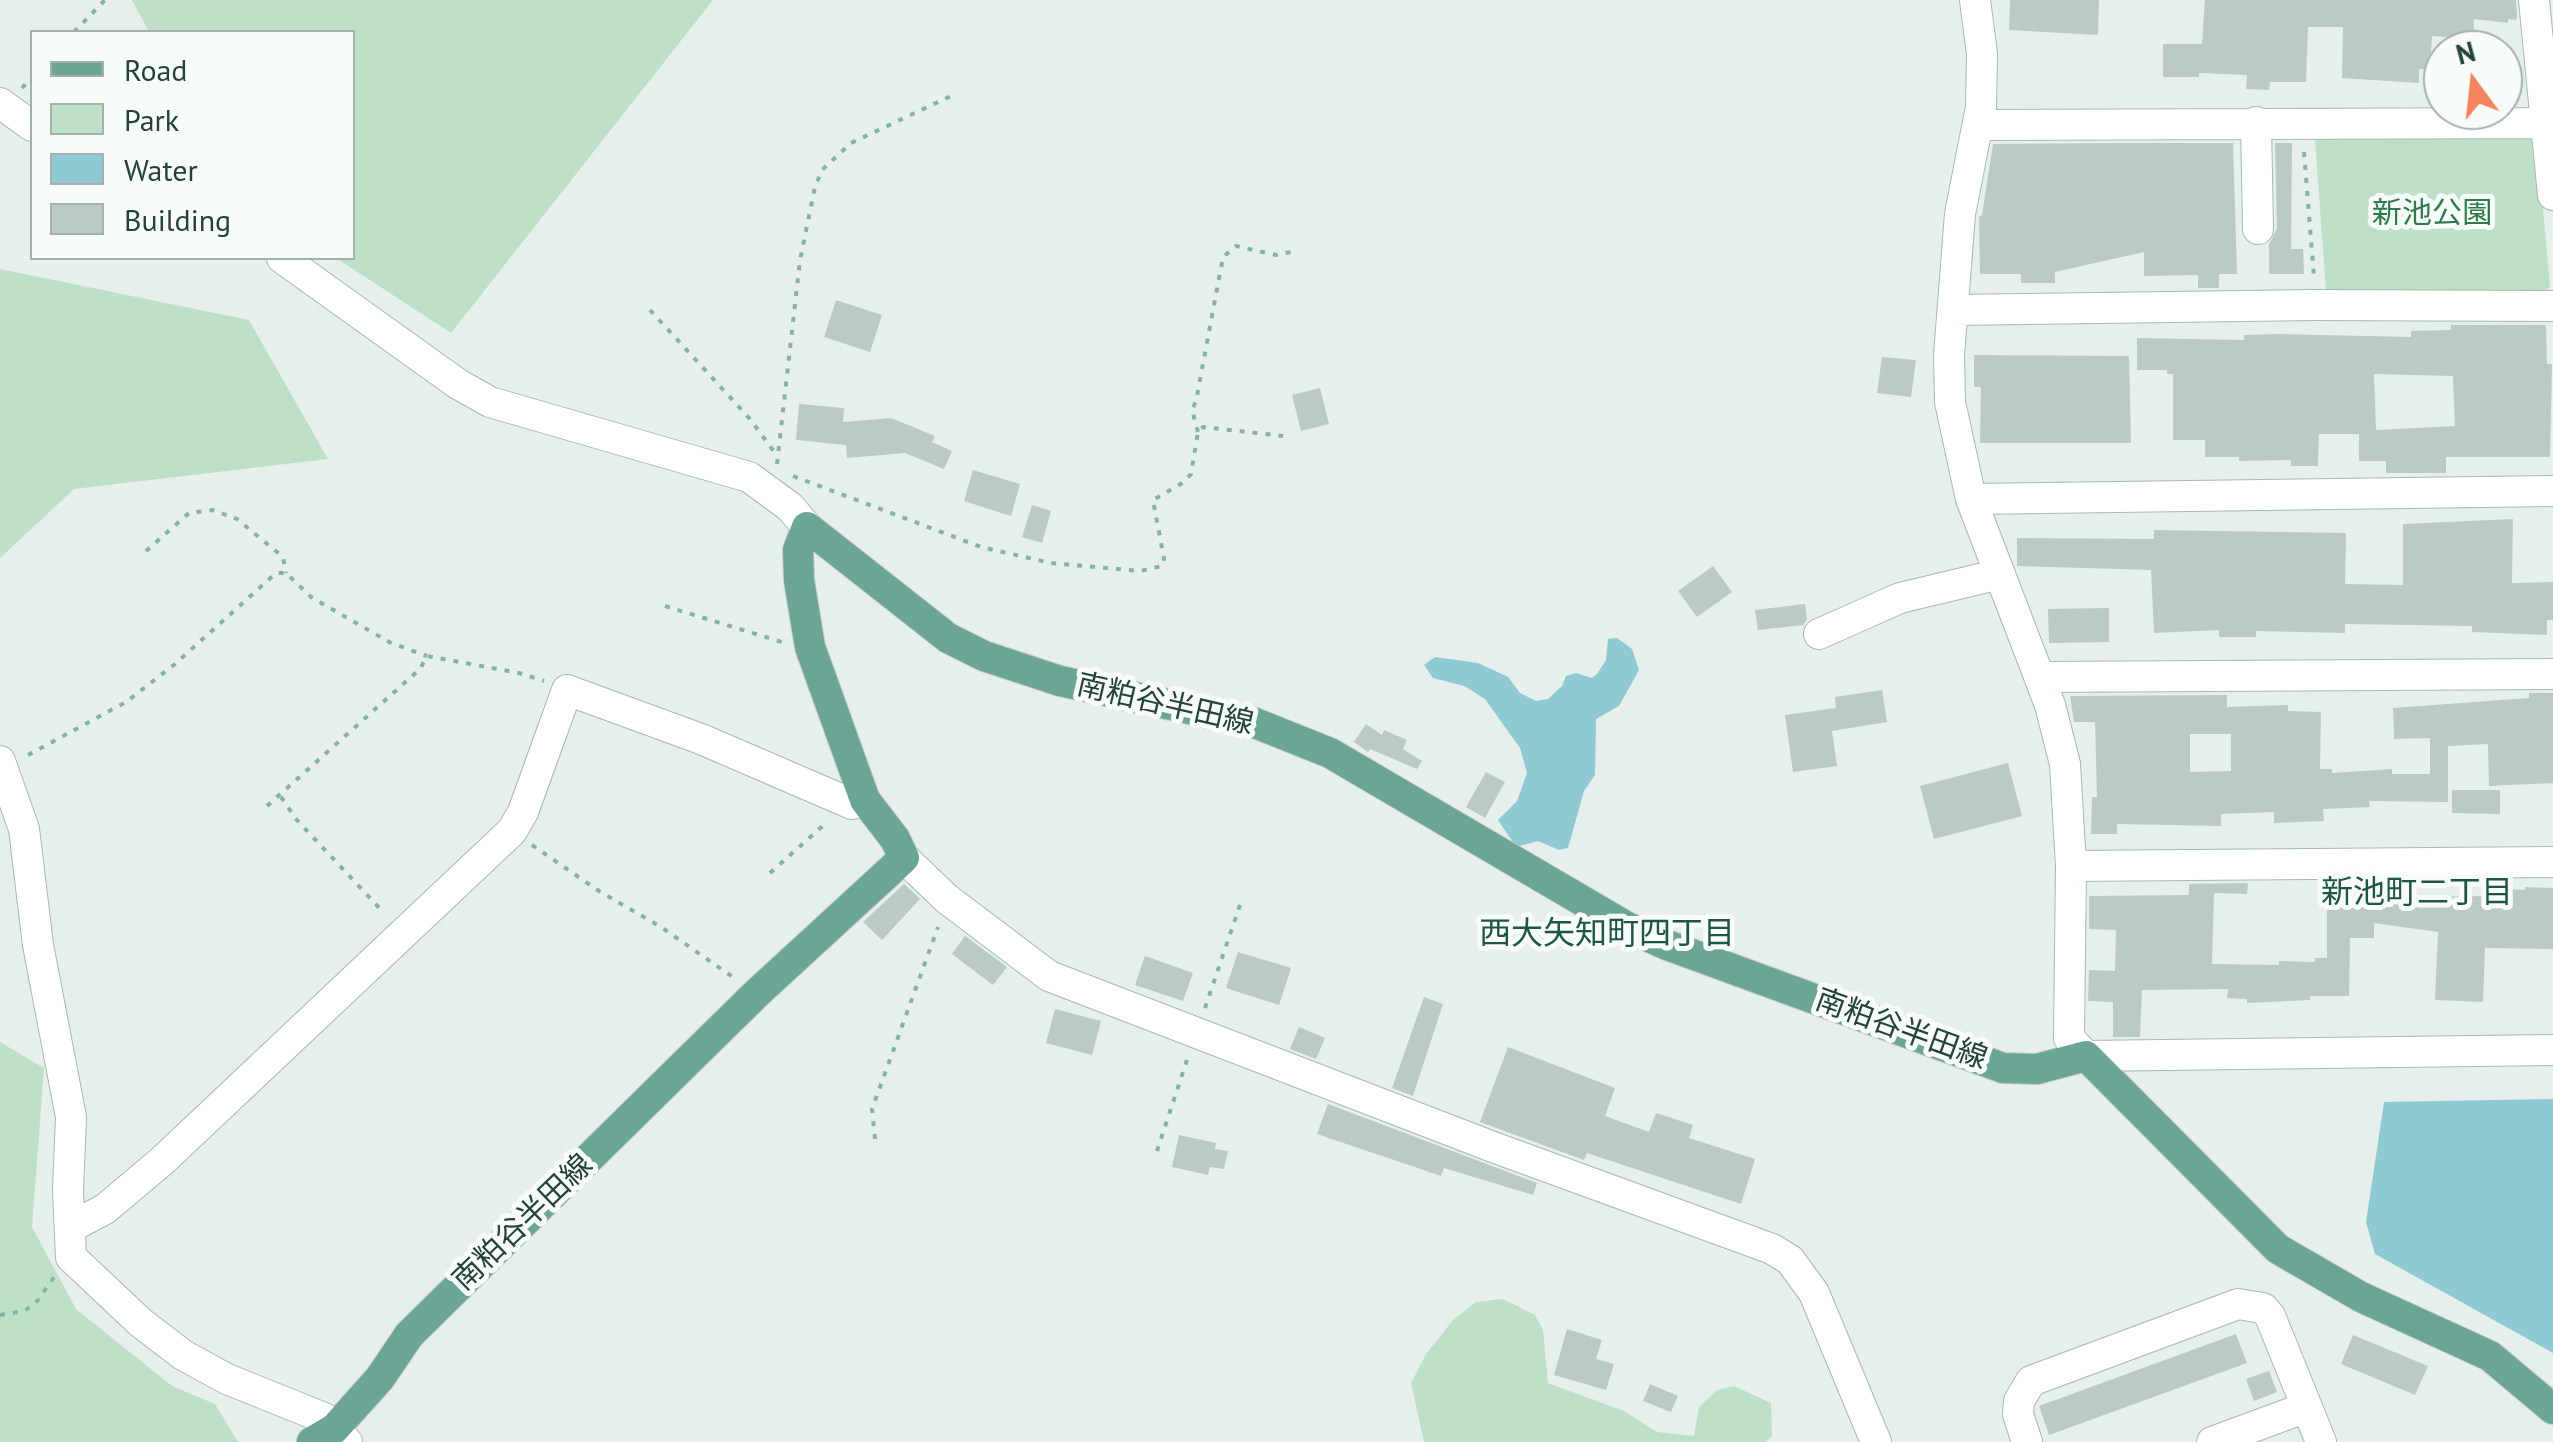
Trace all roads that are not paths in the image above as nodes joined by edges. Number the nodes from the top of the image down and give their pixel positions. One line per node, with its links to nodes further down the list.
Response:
1 (1975, 0): 7 (street)
2 (2534, 0): 5 (street)
3 (0, 103): 6 (street)
4 (2256, 122): 5 (street); 7 (street); 9 (street)
5 (2548, 123): 8 (street)
6 (30, 125)
7 (1978, 125): 12 (street)
8 (2553, 195)
9 (2258, 229)
10 (285, 260): 15 (street)
11 (2553, 306): 12 (street)
12 (1953, 310): 14 (street)
13 (2553, 491): 14 (street)
14 (1971, 499): 16 (street)
15 (807, 527): 21 (main road); 26 (main road, 南粕谷半田線)
16 (2000, 574): 17 (street); 19 (street)
17 (1819, 634)
18 (2553, 674): 19 (street)
19 (2040, 677): 24 (street)
20 (4, 779): 27 (street)
21 (857, 801): 22 (main road); 27 (street)
22 (904, 858): 30 (main road, 南粕谷半田線); 31 (street)
23 (2553, 862): 24 (street)
24 (2071, 866): 26 (street)
25 (2553, 1050): 26 (street)
26 (2086, 1056): 29 (main road)
27 (71, 1242): 30 (street)
28 (2307, 1407): 32 (street); 33 (street); 34 (street)
29 (2553, 1409)
30 (331, 1438)
31 (1876, 1442)
32 (2026, 1442)
33 (2212, 1442)
34 (2321, 1442)

